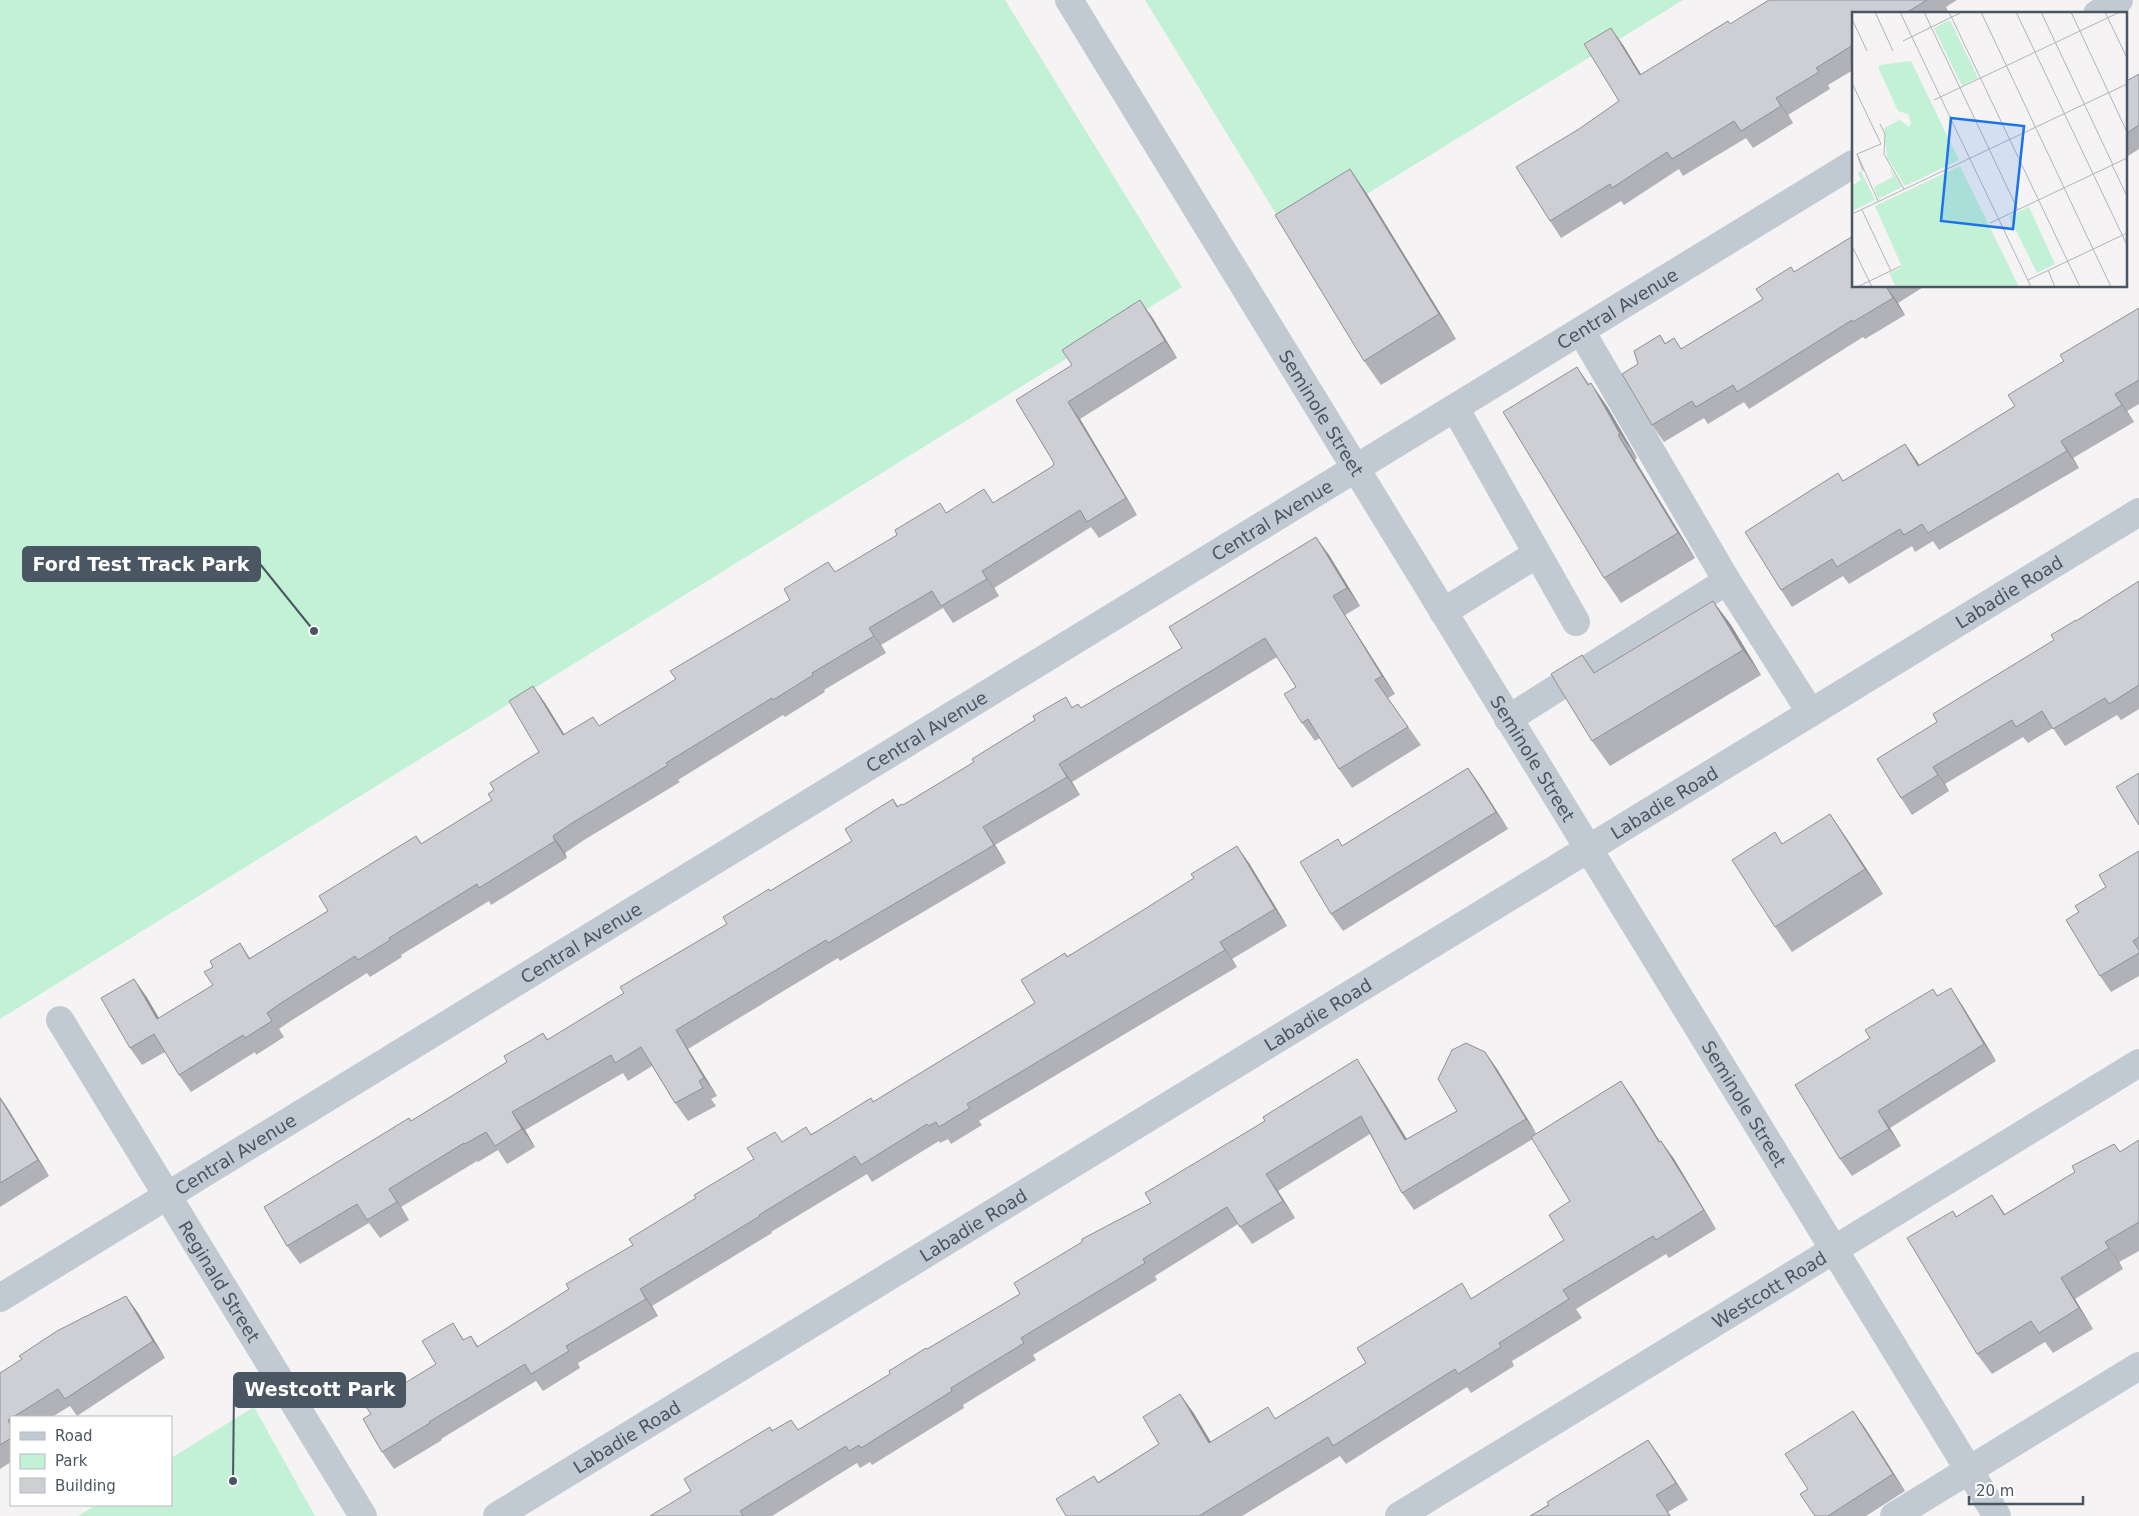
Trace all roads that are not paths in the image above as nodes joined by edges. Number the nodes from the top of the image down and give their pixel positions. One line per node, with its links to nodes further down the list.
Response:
1 (1069, 0): 7 (street, Seminole Street)
2 (2119, 0): 3 (street)
3 (2099, 12)
4 (1852, 165): 5 (street, Central Avenue)
5 (1581, 331): 6 (street, Central Avenue); 10 (street)
6 (1455, 408): 7 (street, Central Avenue); 9 (street)
7 (1355, 470): 11 (street, Seminole Street); 18 (street, Central Avenue)
8 (2139, 512): 13 (street, Labadie Road)
9 (1537, 554): 11 (street); 12 (street)
10 (1727, 581): 13 (street); 14 (street)
11 (1443, 612): 14 (street, Seminole Street)
12 (1576, 622)
13 (1811, 713): 15 (street, Labadie Road)
14 (1508, 719): 15 (street, Seminole Street)
15 (1588, 849): 19 (street, Seminole Street); 24 (street, Labadie Road)
16 (60, 1020): 18 (street, Reginald Street)
17 (2139, 1062): 19 (street, Westcott Road)
18 (167, 1196): 20 (street, Central Avenue); 23 (street, Reginald Street)
19 (1834, 1250): 22 (street, Seminole Street); 25 (street, Westcott Road)
20 (0, 1298)
21 (2139, 1366): 22 (street)
22 (1968, 1470): 26 (street); 27 (street, Seminole Street)
23 (363, 1516)
24 (497, 1516)
25 (1399, 1516)
26 (1894, 1516)
27 (1997, 1516)

